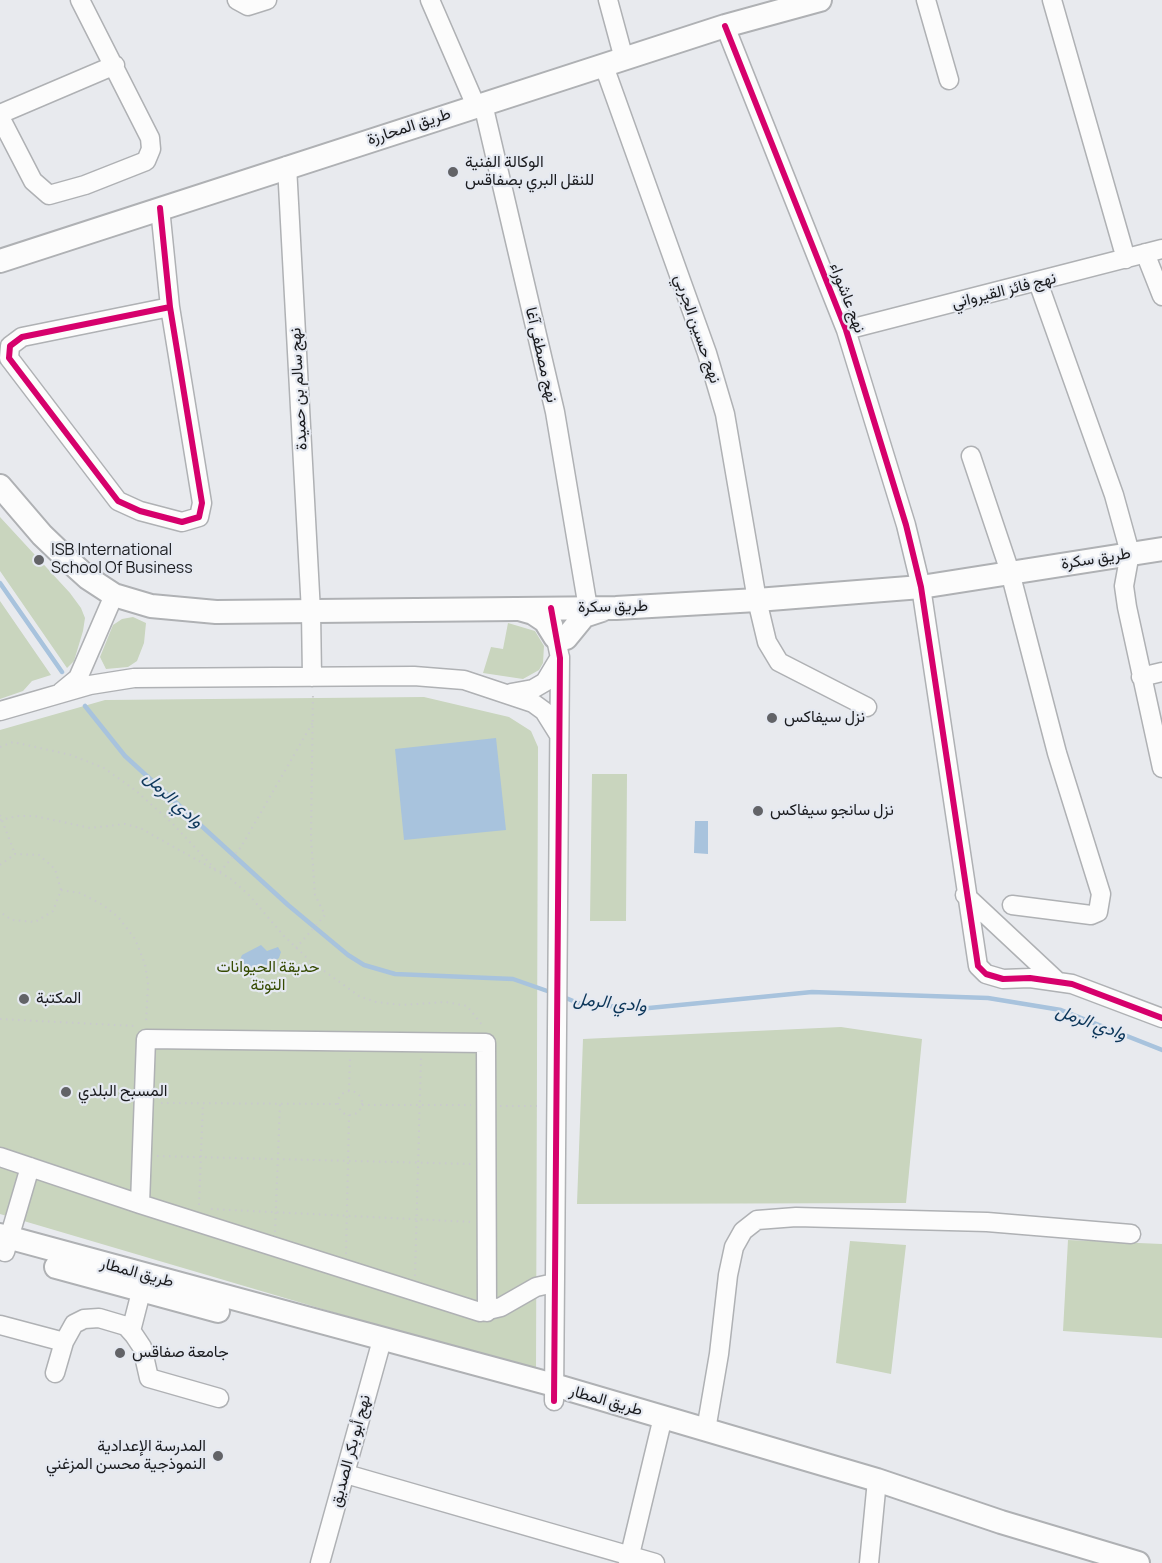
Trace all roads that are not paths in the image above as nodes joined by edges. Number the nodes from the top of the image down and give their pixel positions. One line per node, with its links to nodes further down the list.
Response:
1 (80, 0): 11 (street)
2 (237, 0): 3 (street)
3 (267, 0)
4 (430, 0): 13 (street, نهج مصطفى آغا)
5 (608, 0): 10 (street, نهج حسين الجربي)
6 (820, 0): 9 (main road, طريق المحارزة)
7 (926, 0): 12 (street)
8 (1052, 0): 18 (street)
9 (725, 26): 10 (main road, طريق المحارزة); 23 (street, نهج عاشوراء)
10 (614, 62): 13 (main road, طريق المحارزة); 31 (street, نهج حسين الجربي)
11 (115, 65): 14 (street); 14 (street)
12 (948, 81)
13 (480, 105): 15 (main road, طريق المحارزة); 33 (street, نهج مصطفى آغا)
14 (0, 116)
15 (287, 166): 16 (main road, طريق المحارزة); 35 (street, نهج سالم بن حميدة)
16 (160, 208): 19 (main road, طريق المحارزة); 22 (street)
17 (1154, 251): 18 (street, نهج فائز القيرواني); 21 (street)
18 (1126, 260): 20 (street, نهج فائز القيرواني)
19 (0, 261)
20 (1038, 282): 23 (street, نهج فائز القيرواني); 27 (street)
21 (1162, 296)
22 (170, 307): 22 (street)
23 (846, 330): 29 (street, نهج عاشوراء)
24 (971, 456): 28 (street)
25 (0, 486): 30 (main road, طريق سكرة)
26 (1162, 549): 27 (main road, طريق سكرة)
27 (1130, 553): 28 (main road, طريق سكرة); 40 (street)
28 (1010, 573): 29 (main road, طريق سكرة); 49 (street)
29 (921, 587): 31 (main road, طريق سكرة); 48 (street, نهج عاشوراء)
30 (114, 595): 35 (main road, طريق سكرة); 37 (street)
31 (757, 600): 34 (main road, طريق سكرة); 44 (street, نهج حسين الجربي)
32 (506, 608): 33 (main road, طريق سكرة); 35 (main road, طريق سكرة); 36 (main road)
33 (569, 608): 34 (main road, طريق سكرة); 36 (street, نهج مصطفى آغا)
34 (616, 608): 36 (main road)
35 (311, 612): 39 (street, نهج سالم بن حميدة)
36 (560, 644): 42 (street); 46 (street, نهج مصطفى آغا)
37 (87, 656): 41 (street); 43 (street)
38 (1162, 672): 40 (street)
39 (312, 677): 41 (street); 42 (street)
40 (1141, 677): 47 (street)
41 (109, 681): 43 (street)
42 (507, 692): 46 (street)
43 (60, 693): 45 (street)
44 (867, 707)
45 (0, 711)
46 (559, 735): 57 (street, نهج مصطفى آغا)
47 (1162, 768)
48 (965, 895): 50 (street); 50 (street, نهج عاشوراء)
49 (1012, 905)
50 (1057, 981): 51 (street, نهج عاشوراء)
51 (1162, 1018)
52 (0, 1157): 53 (street)
53 (30, 1167): 54 (street); 56 (street)
54 (140, 1204): 59 (street); 59 (street)
55 (1131, 1234): 68 (street)
56 (3, 1243): 58 (main road, طريق المطار); 63 (main road, طريق المطار)
57 (554, 1283): 59 (street); 65 (street, نهج مصطفى آغا)
58 (141, 1292): 61 (street); 63 (main road, طريق المطار)
59 (487, 1312)
60 (0, 1324): 62 (street)
61 (131, 1331): 62 (street); 66 (street)
62 (64, 1342): 64 (street)
63 (380, 1346): 65 (main road, طريق المطار); 69 (street, نهج أبو بكر الصديق)
64 (55, 1373)
65 (554, 1393): 67 (main road, طريق المطار)
66 (219, 1398)
67 (662, 1424): 68 (main road, طريق المطار); 70 (main road, طريق المطار); 71 (street)
68 (706, 1430): 70 (main road, طريق المطار)
69 (346, 1474): 71 (street); 72 (street, نهج أبو بكر الصديق)
70 (876, 1487): 74 (street); 75 (main road, طريق المطار); 76 (main road, طريق المطار)
71 (629, 1560): 73 (street)
72 (320, 1563)
73 (655, 1563)
74 (869, 1563)
75 (1089, 1563)
76 (1138, 1563)

